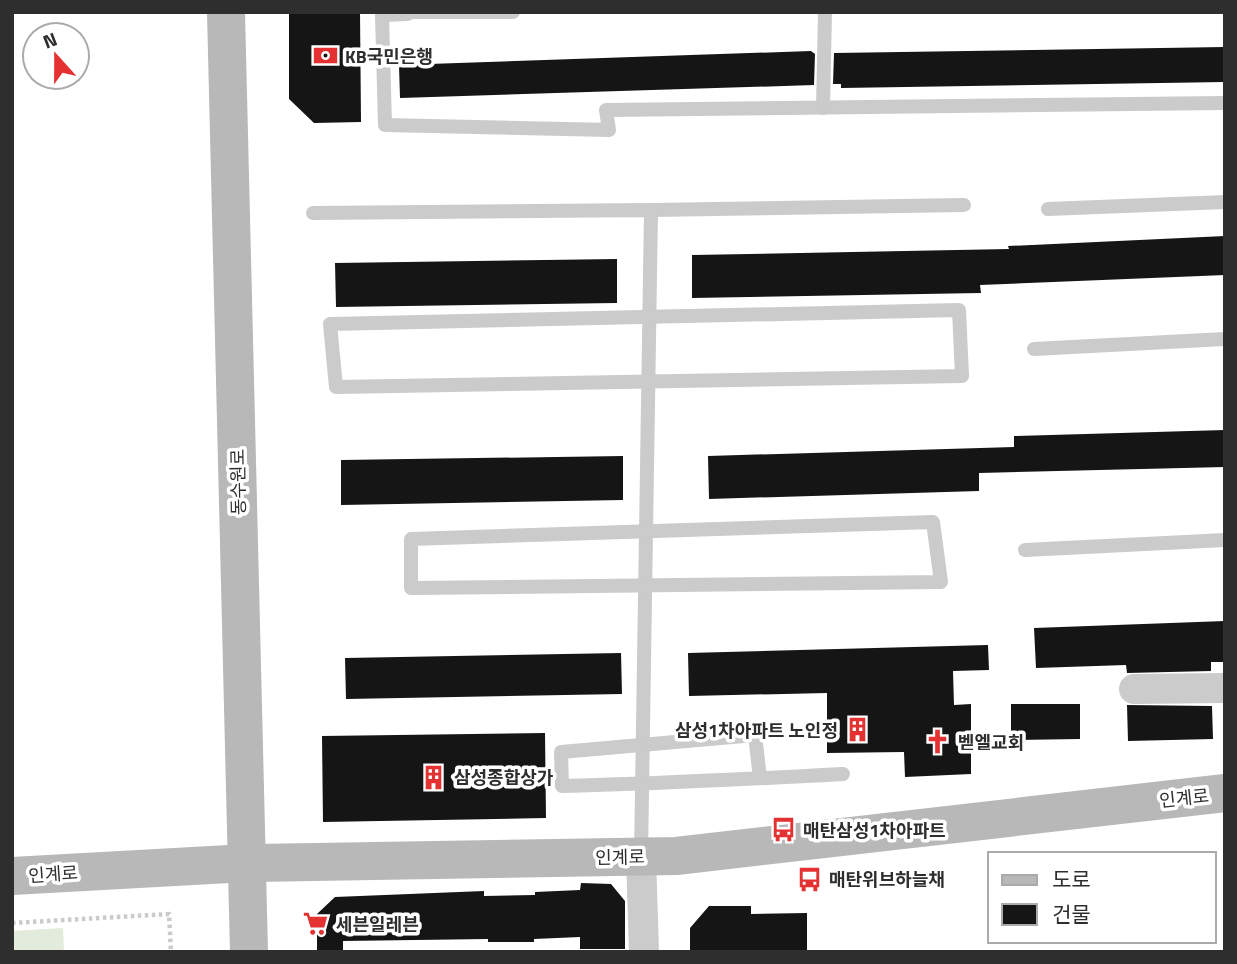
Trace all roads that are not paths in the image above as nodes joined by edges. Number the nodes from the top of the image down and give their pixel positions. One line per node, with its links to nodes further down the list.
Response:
1 (226, 12): 28 (street, 동수원로)
2 (513, 12): 4 (lane)
3 (825, 12): 6 (lane)
4 (407, 13): 6 (lane)
5 (1225, 103): 6 (lane)
6 (823, 108)
7 (1225, 202): 9 (lane)
8 (964, 205): 10 (lane)
9 (1048, 209)
10 (651, 210): 11 (lane); 12 (lane)
11 (313, 213)
12 (651, 316): 15 (lane); 15 (lane); 15 (lane)
13 (1225, 339): 14 (lane)
14 (1034, 349)
15 (649, 382): 16 (lane)
16 (647, 531): 19 (lane); 19 (lane); 19 (lane)
17 (1225, 540): 18 (lane)
18 (1025, 550)
19 (648, 585): 22 (lane)
20 (1225, 688): 21 (street)
21 (1135, 689)
22 (643, 746): 24 (lane); 25 (lane); 25 (lane)
23 (844, 774): 24 (lane)
24 (760, 778): 25 (lane)
25 (642, 784): 27 (lane)
26 (1225, 793): 27 (street, 인계로)
27 (641, 857): 28 (street, 인계로); 31 (street)
28 (247, 863): 29 (street, 인계로); 30 (street, 동수원로)
29 (12, 876)
30 (249, 952)
31 (644, 952)

